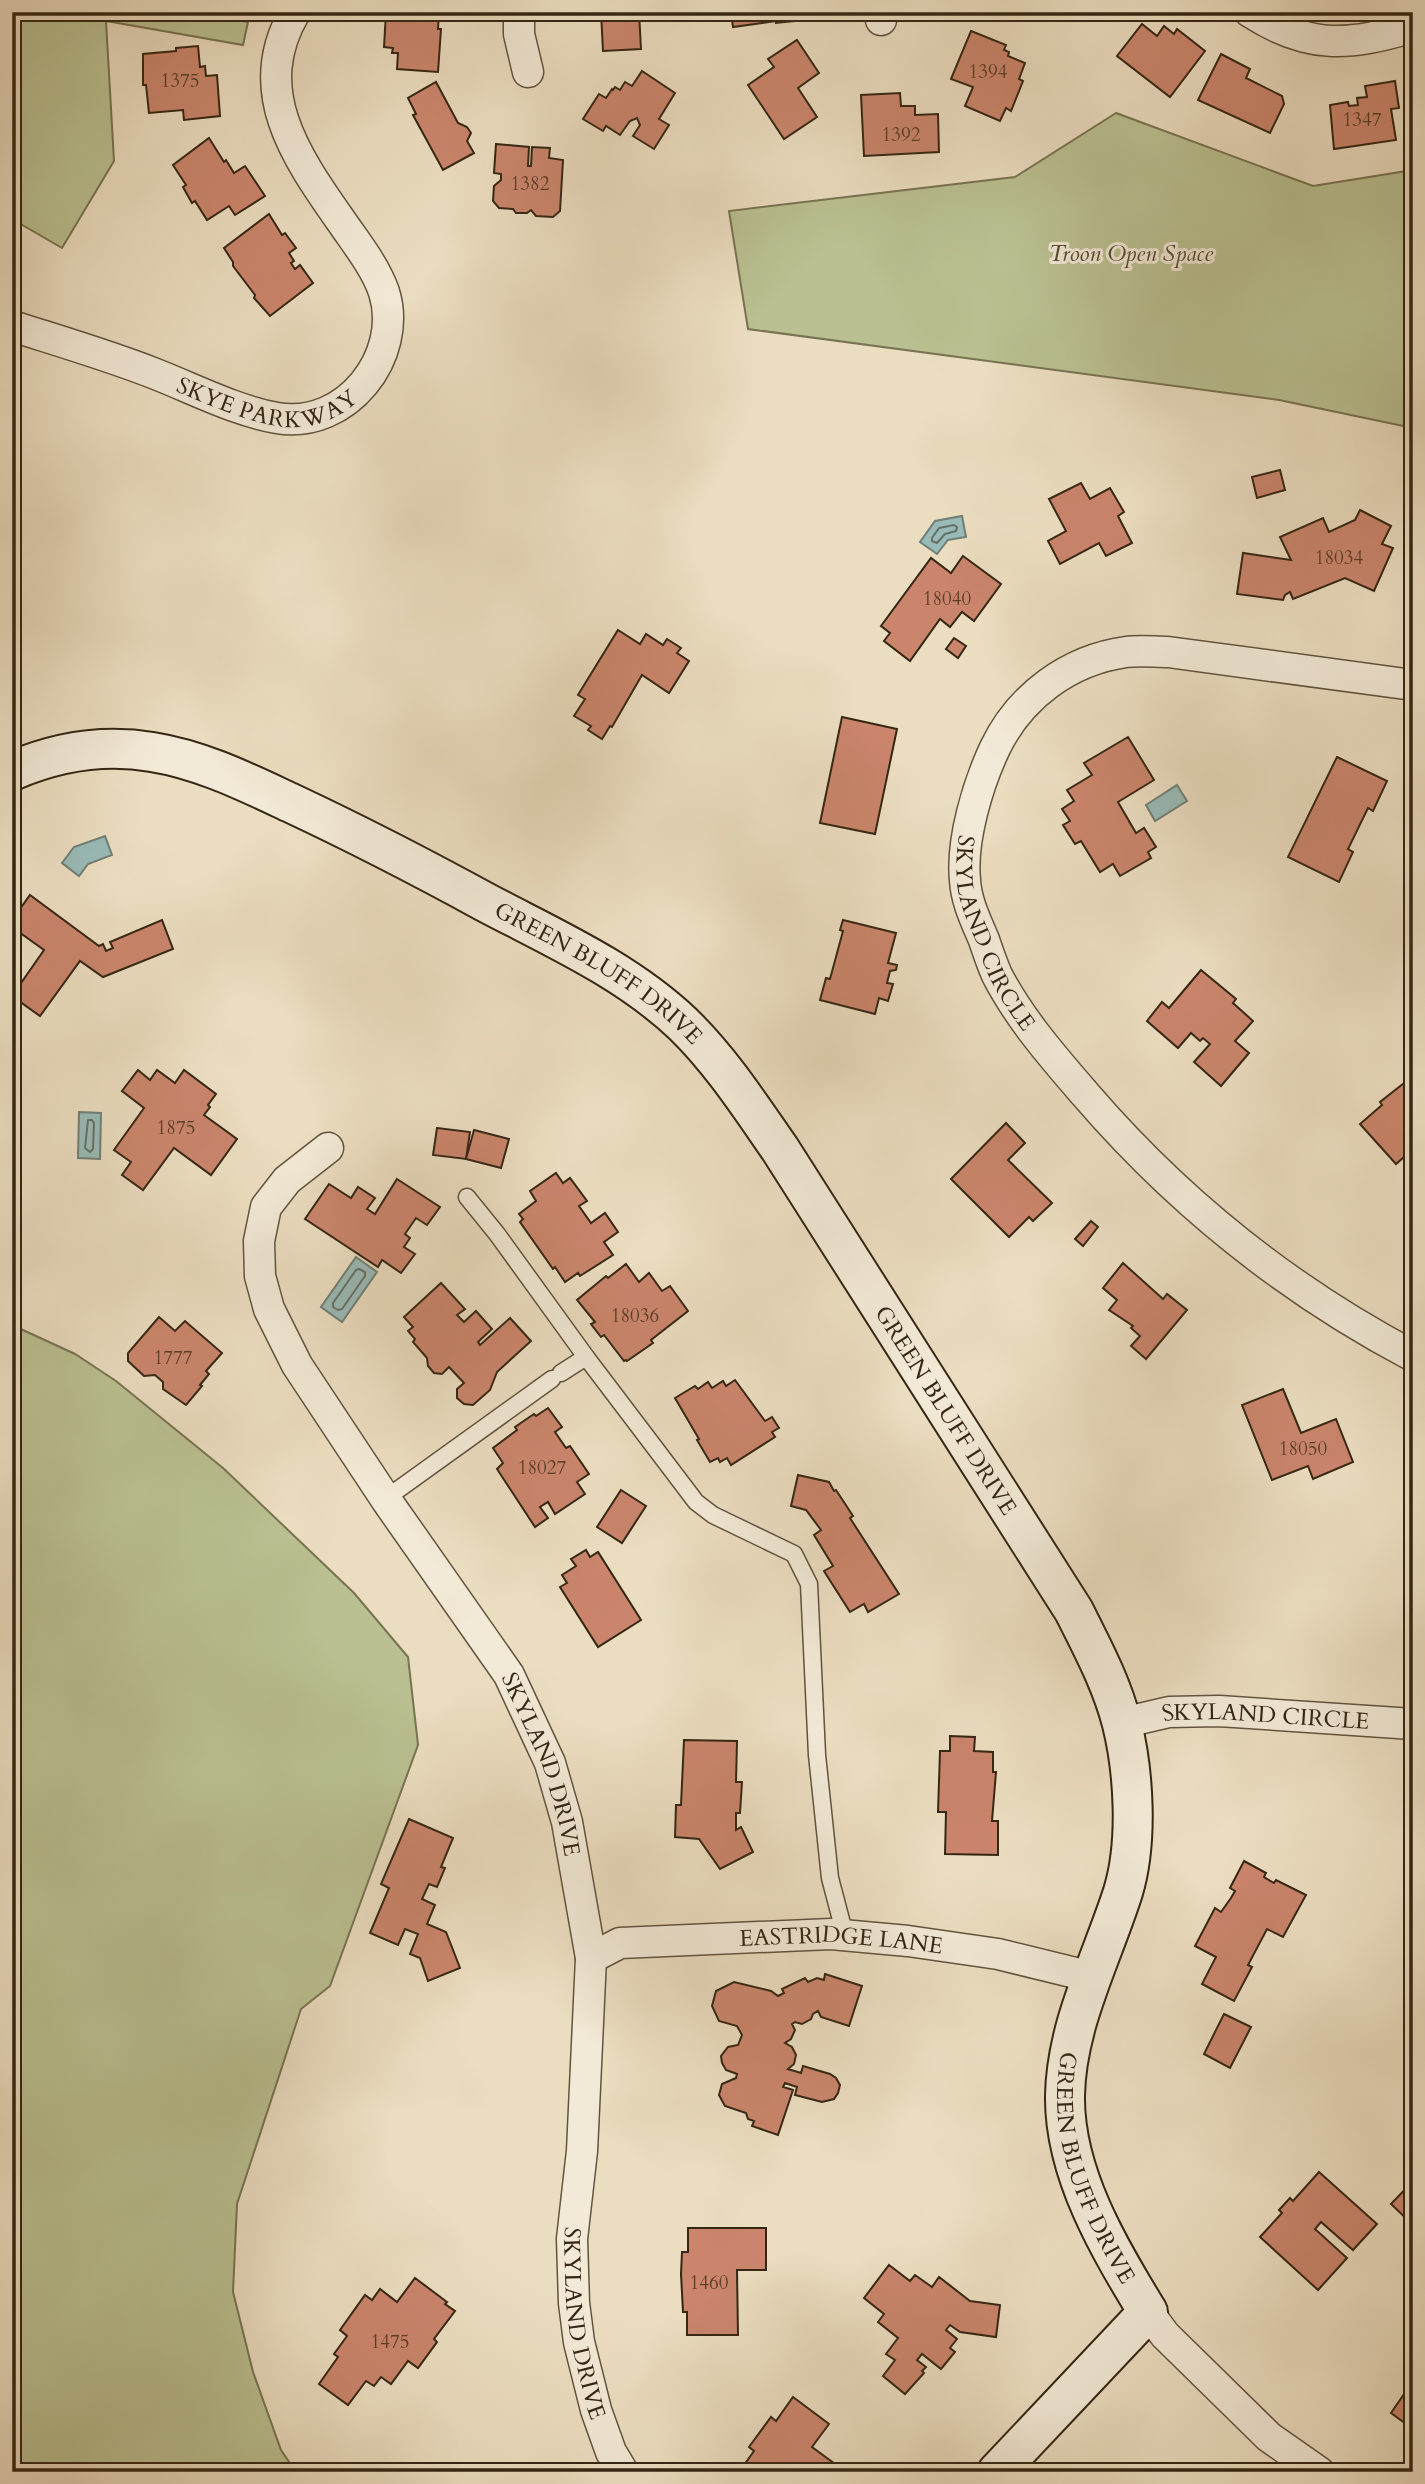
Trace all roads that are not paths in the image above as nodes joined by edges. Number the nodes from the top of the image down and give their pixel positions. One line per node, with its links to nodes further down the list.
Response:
1 (295, 12): 6 (street, SKYE PARKWAY)
2 (519, 12): 5 (street)
3 (1250, 12): 4 (street)
4 (1413, 27)
5 (528, 72)
6 (12, 326)
7 (1413, 685): 11 (street, SKYLAND CIRCLE)
8 (12, 771): 14 (street, GREEN BLUFF DRIVE)
9 (328, 1147): 13 (street, SKYLAND DRIVE)
10 (467, 1197): 12 (lane)
11 (1413, 1356)
12 (586, 1357): 13 (lane); 16 (lane)
13 (385, 1499): 17 (street, SKYLAND DRIVE)
14 (1122, 1723): 15 (street, SKYLAND CIRCLE); 18 (street, GREEN BLUFF DRIVE)
15 (1413, 1724)
16 (845, 1935): 17 (street, EASTRIDGE LANE); 18 (street, EASTRIDGE LANE)
17 (590, 1958): 20 (street, SKYLAND DRIVE)
18 (1092, 1977): 19 (street, GREEN BLUFF DRIVE)
19 (1148, 2312): 21 (street); 22 (street, GREEN BLUFF DRIVE)
20 (622, 2472)
21 (997, 2472)
22 (1319, 2472)

